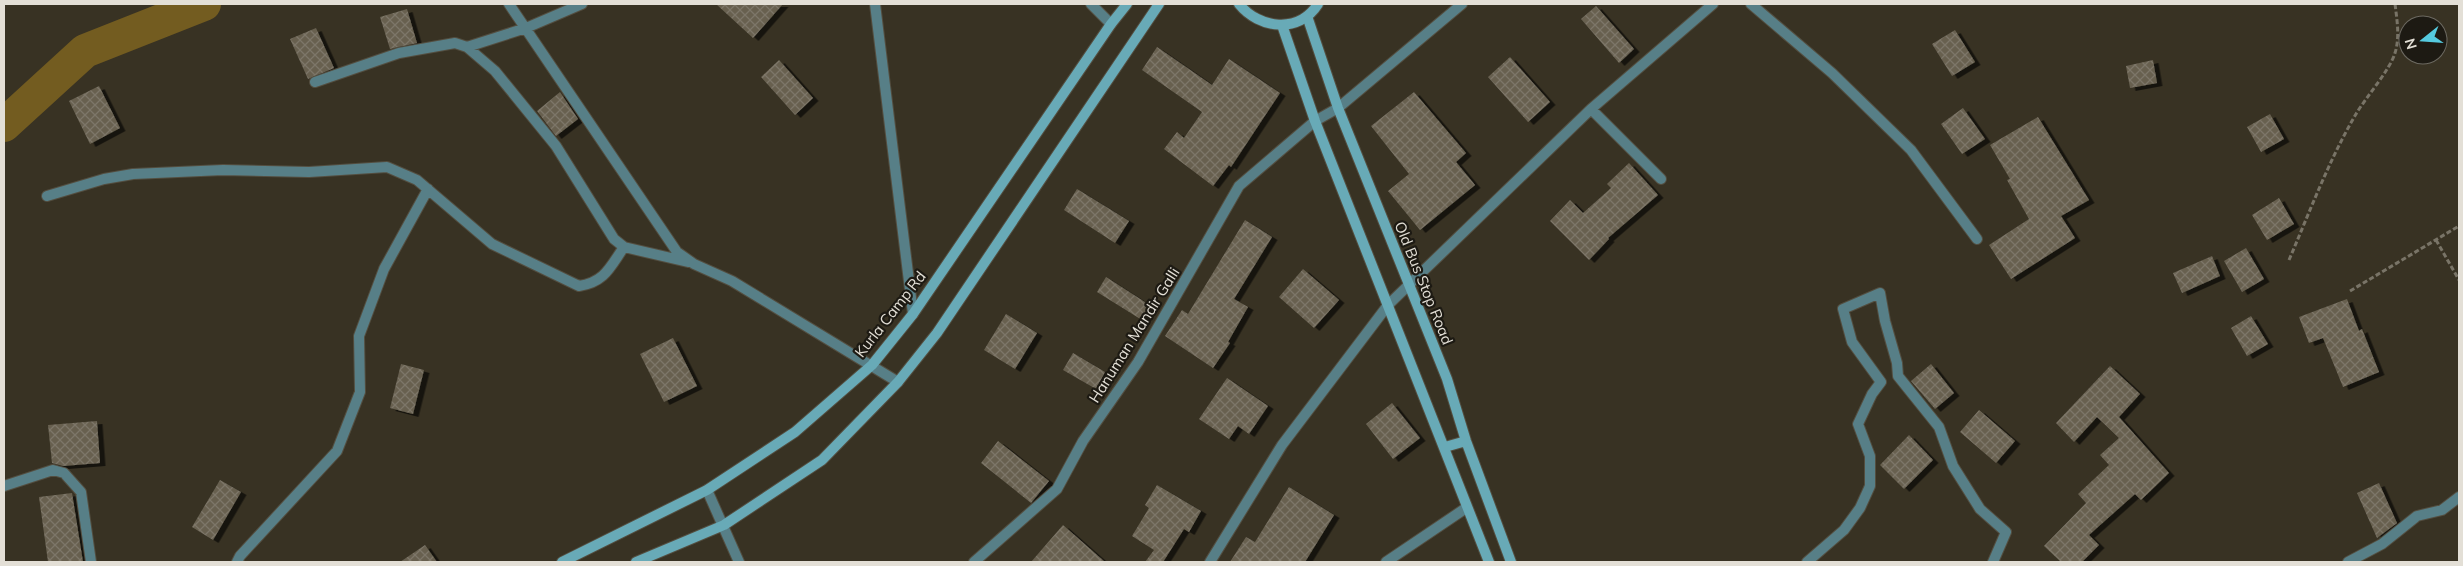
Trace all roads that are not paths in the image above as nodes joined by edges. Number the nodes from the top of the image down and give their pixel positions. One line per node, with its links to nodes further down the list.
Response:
1 (510, 4): 15 (street)
2 (582, 4): 15 (street)
3 (875, 4): 29 (street)
4 (1091, 4): 13 (street)
5 (1127, 4): 13 (main road, Kurla Camp Rd)
6 (1159, 4): 31 (main road)
7 (1239, 4): 14 (main road)
8 (1318, 4): 12 (main road)
9 (1462, 4): 18 (street, Hanuman Mandir Galli)
10 (1713, 4): 19 (street)
11 (1751, 4): 24 (street)
12 (1307, 16): 14 (main road); 18 (main road, Old Bus Stop Road)
13 (1111, 24): 29 (main road, Kurla Camp Rd)
14 (1282, 25): 20 (main road)
15 (526, 28): 16 (street); 26 (street)
16 (467, 47): 17 (street); 25 (street)
17 (315, 82)
18 (1338, 108): 20 (street, Hanuman Mandir Galli); 27 (main road, Old Bus Stop Road)
19 (1591, 109): 21 (street); 27 (street)
20 (1315, 121): 28 (main road); 44 (street, Hanuman Mandir Galli)
21 (1661, 179)
22 (428, 189): 23 (street); 25 (street); 40 (street)
23 (47, 196)
24 (1976, 238)
25 (624, 247): 26 (street)
26 (694, 264): 30 (street)
27 (1409, 286): 28 (street); 32 (main road, Old Bus Stop Road)
28 (1388, 305): 33 (main road); 45 (street)
29 (913, 314): 30 (main road, Kurla Camp Rd)
30 (872, 365): 31 (street); 35 (main road, Kurla Camp Rd)
31 (898, 382): 38 (main road)
32 (1466, 441): 33 (main road); 48 (main road, Old Bus Stop Road)
33 (1445, 447): 37 (main road)
34 (4, 486): 39 (street)
35 (707, 490): 38 (street); 41 (main road, Kurla Camp Rd)
36 (2459, 497): 51 (street)
37 (1466, 508): 46 (street); 47 (main road)
38 (724, 525): 42 (main road); 43 (street)
39 (91, 562)
40 (237, 562)
41 (562, 562)
42 (636, 562)
43 (739, 562)
44 (974, 562)
45 (1210, 562)
46 (1386, 562)
47 (1489, 562)
48 (1511, 562)
49 (1807, 562): 50 (street)
50 (1993, 562)
51 (2348, 562)

